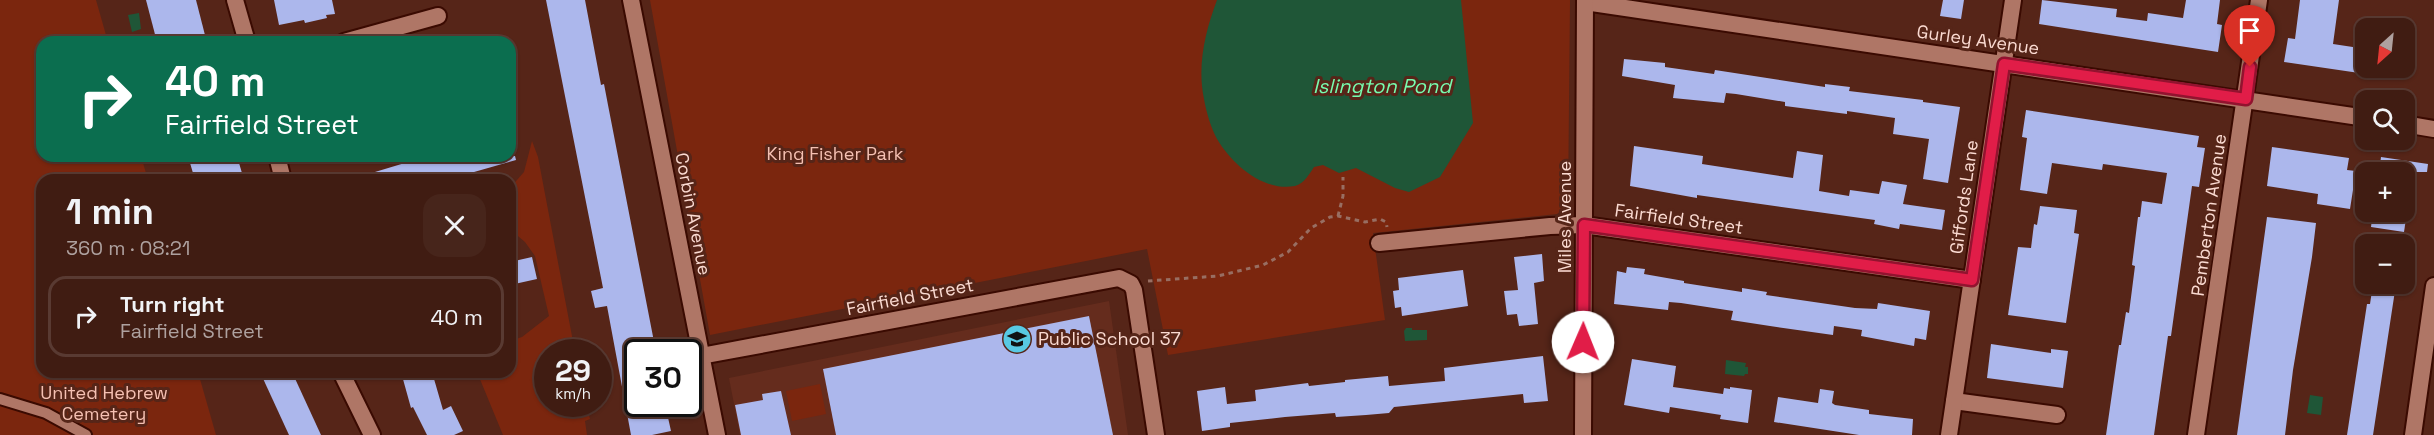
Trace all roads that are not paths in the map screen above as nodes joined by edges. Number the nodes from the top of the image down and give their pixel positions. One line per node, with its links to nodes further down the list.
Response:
1 (235, 0): 7 (street)
2 (631, 0): 18 (street, Corbin Avenue)
3 (2013, 0): 9 (street, Giffords Lane)
4 (2259, 0): 10 (street, Pemberton Avenue)
5 (1585, 1): 9 (street, Gurley Avenue); 14 (street, Miles Avenue)
6 (438, 16): 8 (street)
7 (245, 36)
8 (366, 36)
9 (2004, 64): 10 (street, Gurley Avenue); 16 (street, Giffords Lane)
10 (2246, 99): 11 (street, Gurley Avenue); 31 (street, Pemberton Avenue)
11 (2355, 116)
12 (2415, 126): 13 (street)
13 (2434, 129)
14 (1584, 225): 15 (street, Fairfield Street); 16 (street, Fairfield Street); 29 (street, Miles Avenue)
15 (1383, 243)
16 (1972, 280): 23 (street, Giffords Lane)
17 (2434, 286): 32 (street)
18 (698, 339)
19 (702, 356): 28 (street, Fairfield Street)
20 (702, 361): 27 (street, Corbin Avenue)
21 (344, 378): 26 (street)
22 (0, 399): 25 (lane)
23 (1954, 401): 24 (street); 30 (street, Giffords Lane)
24 (2057, 415)
25 (86, 435)
26 (372, 435)
27 (717, 435)
28 (1156, 435)
29 (1583, 435)
30 (1949, 435)
31 (2196, 435)
32 (2413, 435)

